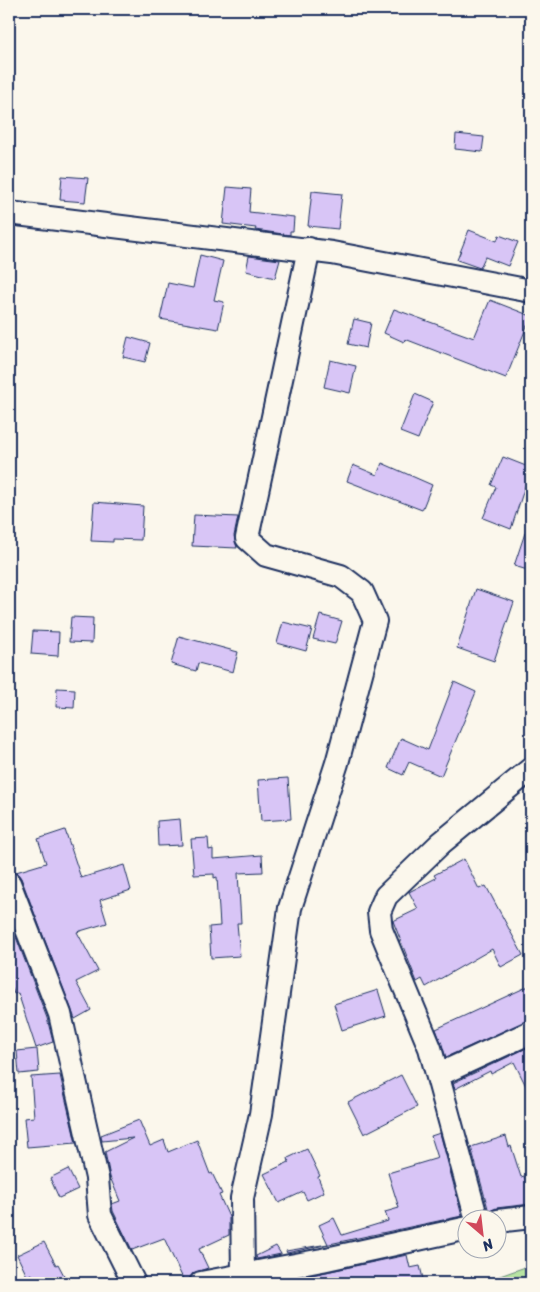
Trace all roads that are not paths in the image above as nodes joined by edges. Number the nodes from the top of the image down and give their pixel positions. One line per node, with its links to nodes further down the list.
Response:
1 (9, 213): 2 (street)
2 (308, 249): 3 (street); 12 (street)
3 (531, 291)
4 (531, 769): 7 (street)
5 (9, 883): 13 (street)
6 (531, 1032): 7 (street)
7 (438, 1075): 8 (street)
8 (474, 1210)
9 (531, 1217): 10 (street)
10 (508, 1220)
11 (458, 1230): 12 (street)
12 (243, 1275): 14 (street)
13 (134, 1283)
14 (201, 1283)

